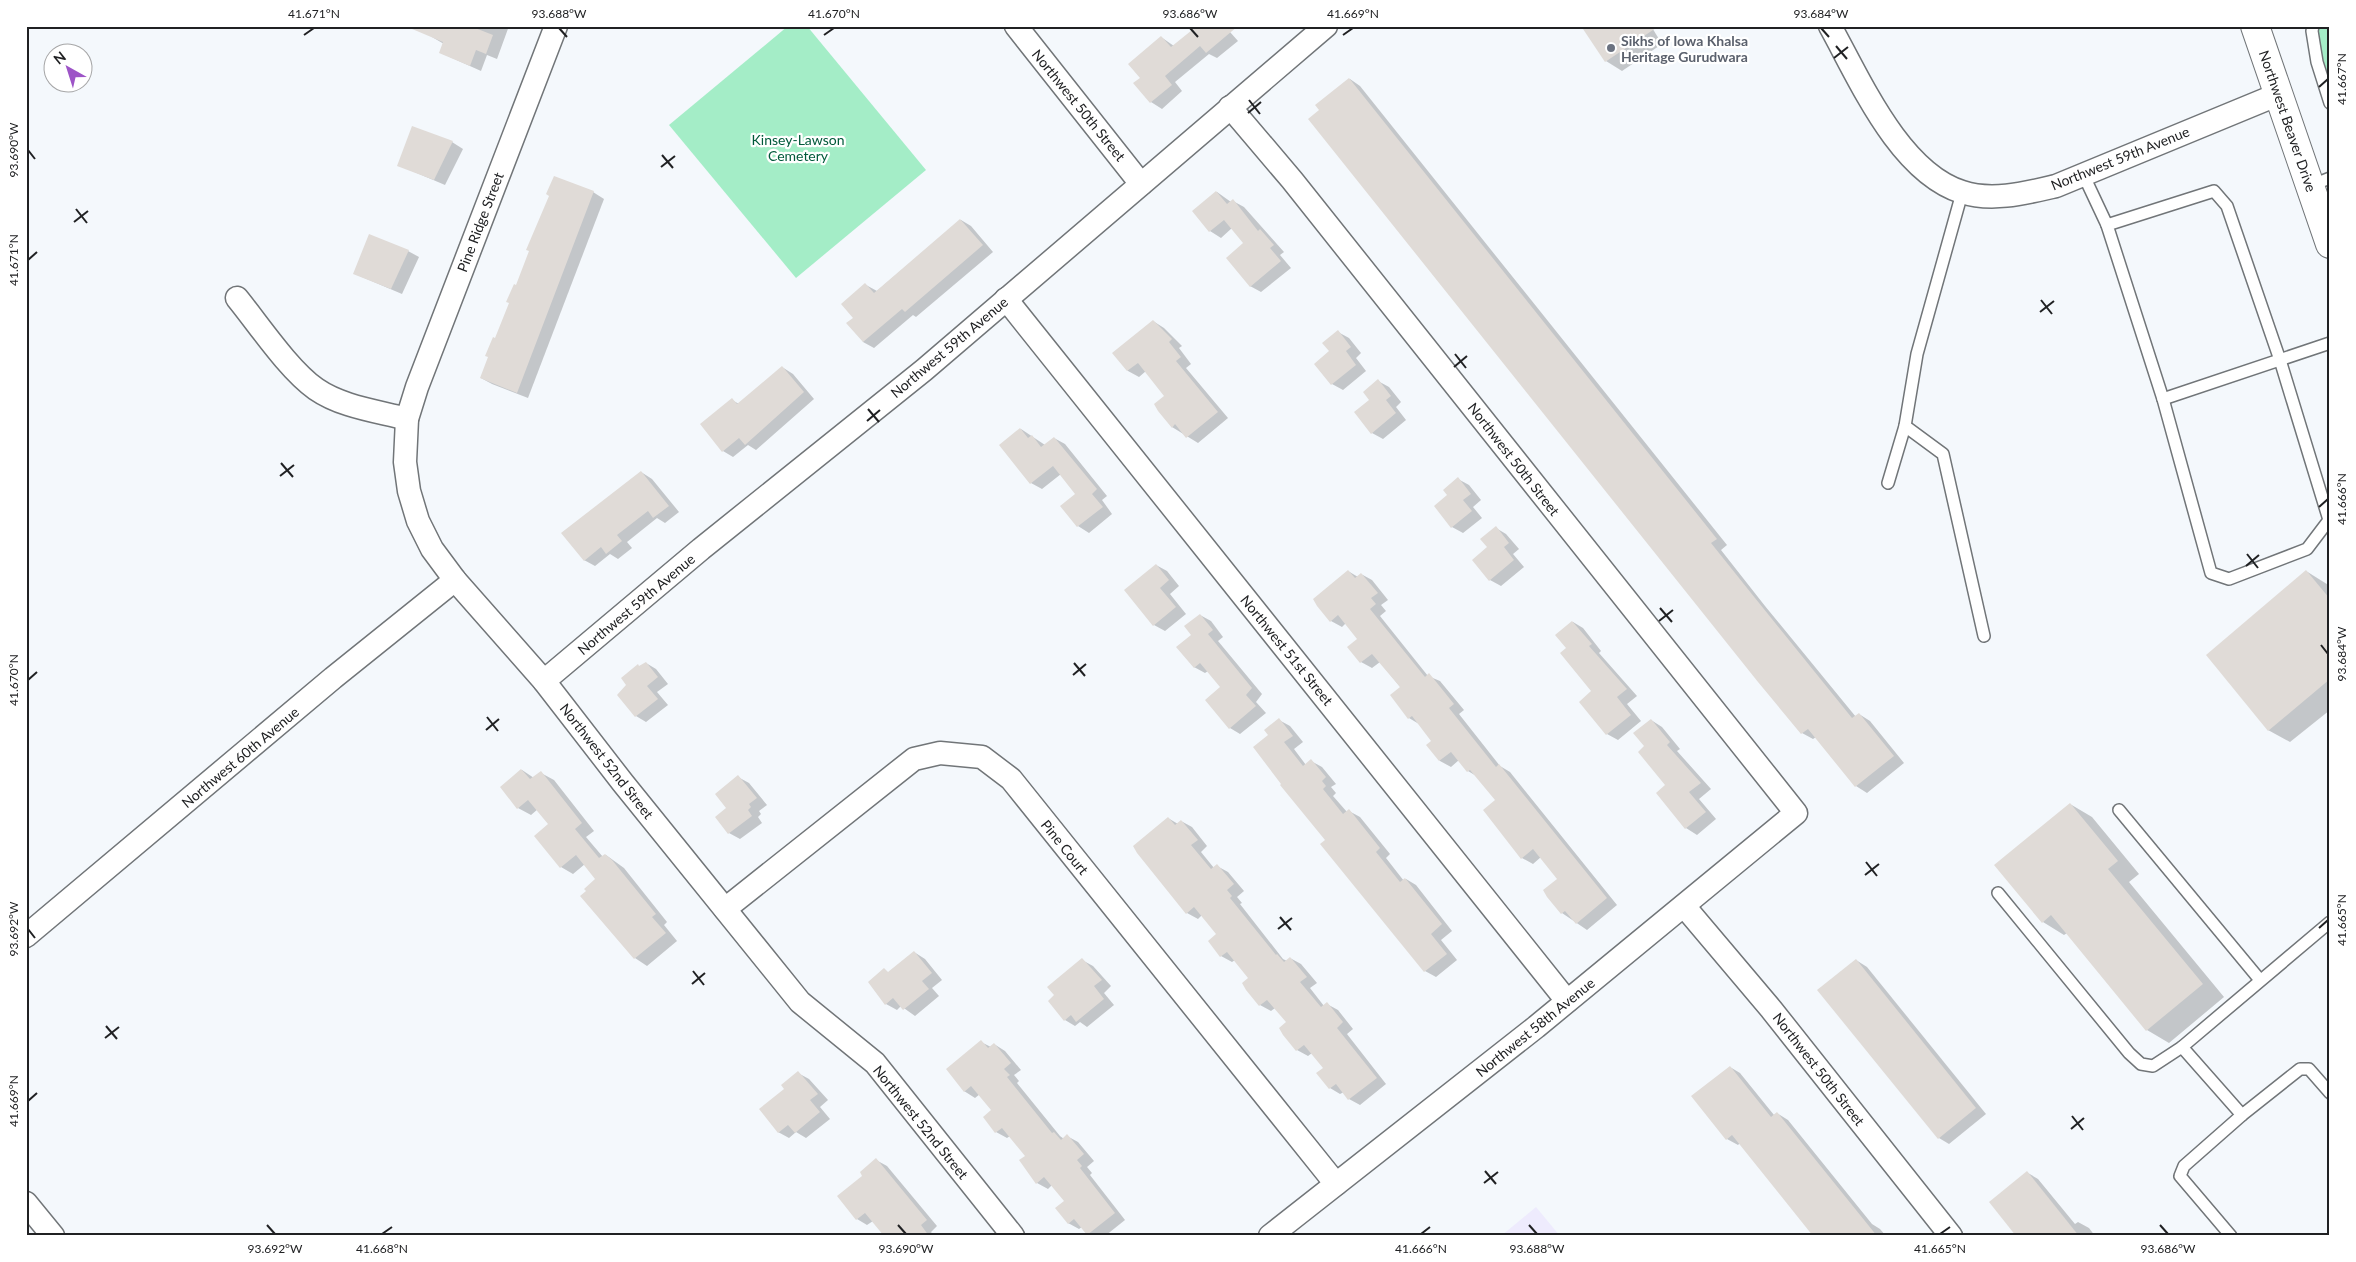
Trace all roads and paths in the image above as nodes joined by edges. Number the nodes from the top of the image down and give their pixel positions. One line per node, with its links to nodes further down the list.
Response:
1 (556, 26): 21 (street, Pine Ridge Street)
2 (1016, 26): 12 (street, Northwest 50th Street)
3 (1326, 26): 9 (street, Northwest 59th Avenue)
4 (1830, 26): 13 (street, Northwest 59th Avenue)
5 (2255, 26): 7 (main road, Northwest Beaver Drive)
6 (2313, 26): 8 (lane)
7 (2279, 94): 10 (street, Northwest 59th Avenue); 11 (main road, Northwest Beaver Drive)
8 (2330, 103)
9 (1230, 107): 12 (street, Northwest 59th Avenue); 28 (street, Northwest 50th Street)
10 (2083, 174): 13 (street, Northwest 59th Avenue); 14 (lane)
11 (2320, 182): 15 (main road, Northwest Beaver Drive)
12 (1141, 184): 17 (street, Northwest 59th Avenue)
13 (1962, 193): 22 (lane)
14 (2108, 225): 19 (lane); 20 (lane)
15 (2330, 244)
16 (237, 298): 21 (street)
17 (1006, 299): 26 (street, Northwest 59th Avenue); 35 (street, Northwest 51st Street)
18 (2330, 343): 19 (lane)
19 (2280, 360): 20 (lane); 20 (lane)
20 (2163, 400)
21 (407, 419): 24 (street, Northwest 52nd Street)
22 (1905, 426): 23 (lane); 25 (lane)
23 (1888, 483)
24 (455, 580): 26 (street, Northwest 52nd Street); 33 (street, Northwest 60th Avenue)
25 (1984, 636)
26 (544, 681): 31 (street, Northwest 52nd Street)
27 (2119, 810): 34 (lane)
28 (1796, 813): 30 (street, Northwest 58th Avenue)
29 (1998, 893): 36 (lane)
30 (1684, 906): 35 (street, Northwest 58th Avenue); 44 (street, Northwest 50th Street)
31 (726, 909): 39 (street, Pine Court); 42 (street, Northwest 52nd Street)
32 (2330, 922): 34 (lane)
33 (26, 936)
34 (2260, 980): 36 (lane)
35 (1567, 1001): 39 (street, Northwest 58th Avenue)
36 (2182, 1047): 38 (lane)
37 (2330, 1093): 38 (lane)
38 (2242, 1115): 45 (lane)
39 (1336, 1184): 43 (street, Northwest 58th Avenue)
40 (26, 1203): 41 (street)
41 (53, 1236)
42 (1013, 1236)
43 (1270, 1236)
44 (1951, 1236)
45 (2231, 1236)

